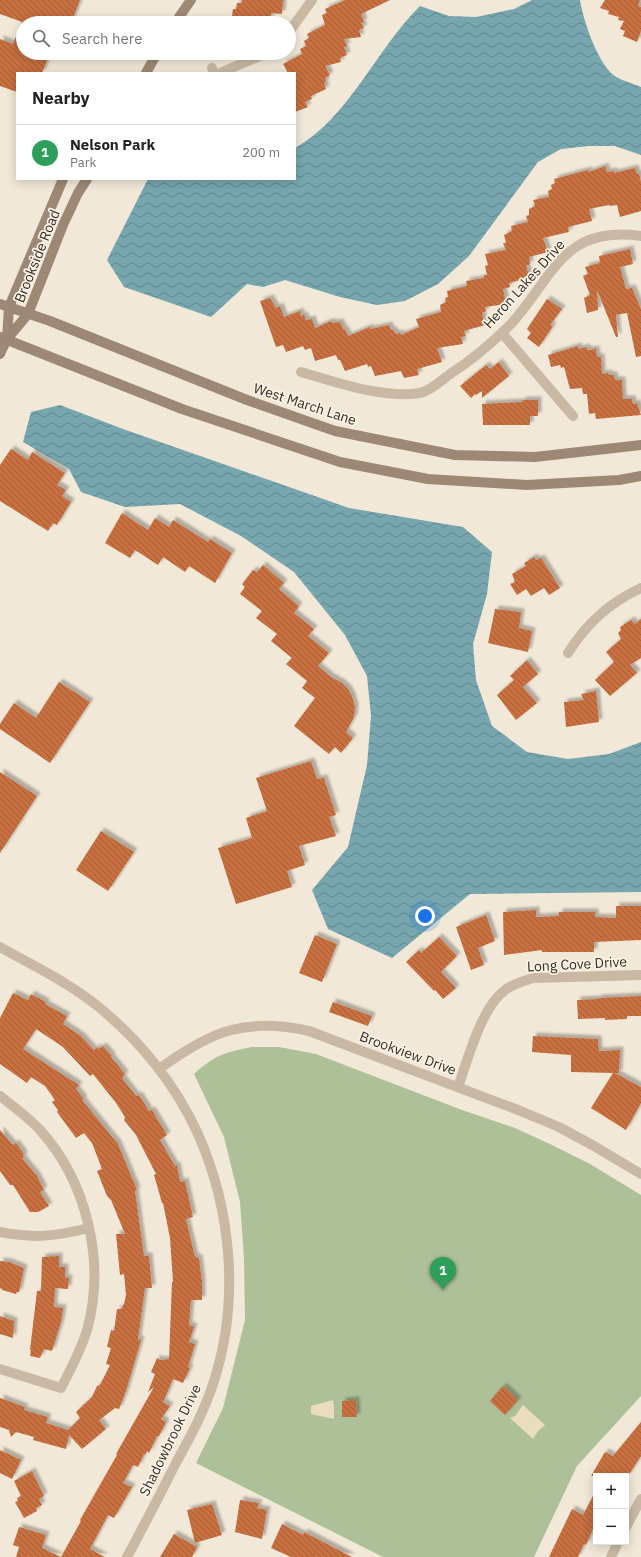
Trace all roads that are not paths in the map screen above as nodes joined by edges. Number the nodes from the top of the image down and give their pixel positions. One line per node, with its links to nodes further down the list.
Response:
1 (191, 0): 3 (main road)
2 (312, 0): 4 (street)
3 (180, 16)
4 (296, 22)
5 (153, 60): 8 (main road)
6 (247, 60): 7 (street)
7 (215, 71)
8 (147, 72)
9 (63, 180): 12 (main road, Brookside Road)
10 (86, 180): 13 (main road, Brookside Road)
11 (641, 236): 14 (street, Heron Lakes Drive)
12 (4, 306): 13 (main road, West March Lane); 15 (main road, Brookside Road)
13 (28, 314): 15 (main road, Brookside Road); 19 (main road, West March Lane)
14 (502, 333): 17 (street, Heron Lakes Drive); 18 (street)
15 (3, 338): 16 (main road, Brookside Road); 20 (main road)
16 (0, 354)
17 (301, 372)
18 (573, 416)
19 (641, 445)
20 (641, 476)
21 (641, 588): 22 (street)
22 (568, 652)
23 (0, 947): 25 (street, Shadowbrook Drive)
24 (641, 975): 26 (street, Long Cove Drive)
25 (159, 1069): 26 (street, Brookview Drive); 35 (street, Shadowbrook Drive)
26 (458, 1087): 28 (street, Brookview Drive)
27 (0, 1096): 29 (street)
28 (641, 1174)
29 (89, 1228): 30 (street); 31 (street)
30 (0, 1232)
31 (0, 1369)
32 (641, 1499): 33 (street)
33 (629, 1521)
34 (617, 1545): 36 (street)
35 (127, 1557)
36 (611, 1557)

